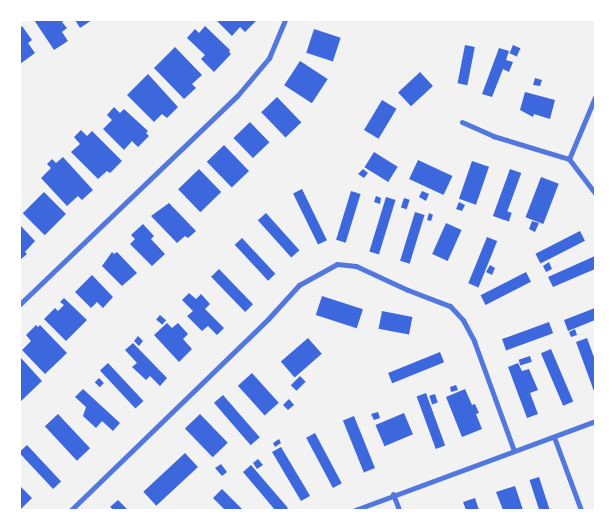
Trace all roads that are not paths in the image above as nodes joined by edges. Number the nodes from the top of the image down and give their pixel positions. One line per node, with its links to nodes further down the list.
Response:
1 (285, 20): 6 (street)
2 (595, 97): 4 (street)
3 (462, 122): 4 (street)
4 (569, 159): 5 (street)
5 (595, 193)
6 (20, 304)
7 (595, 421): 8 (street)
8 (554, 437): 9 (street); 14 (street)
9 (514, 450): 10 (street); 11 (street)
10 (393, 494): 12 (street); 13 (street)
11 (71, 510)
12 (355, 510)
13 (399, 510)
14 (581, 510)

